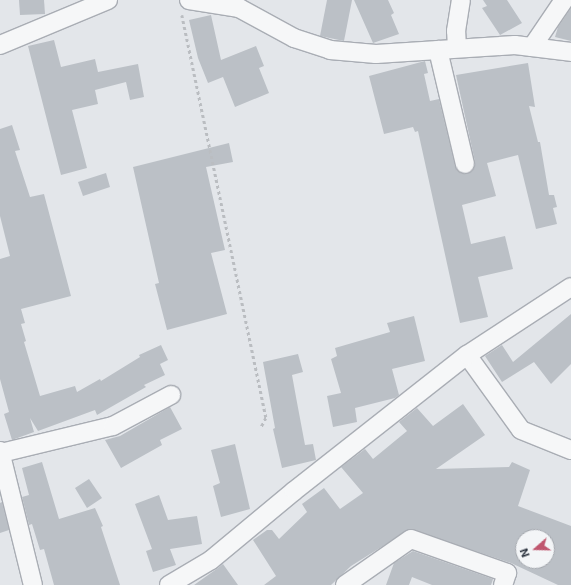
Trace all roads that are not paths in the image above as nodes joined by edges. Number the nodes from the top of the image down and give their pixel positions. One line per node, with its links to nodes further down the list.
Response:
1 (108, 0): 6 (street)
2 (462, 0): 8 (street)
3 (564, 0): 7 (street)
4 (185, 4): 5 (street)
5 (243, 4): 9 (street)
6 (0, 45)
7 (532, 47): 8 (street); 10 (street)
8 (457, 48): 9 (street)
9 (438, 50): 11 (street)
10 (571, 52)
11 (465, 164)
12 (571, 287): 13 (street)
13 (467, 355): 15 (street); 18 (street)
14 (171, 395): 16 (street)
15 (571, 450)
16 (0, 452): 17 (street)
17 (33, 585)
18 (169, 585)
19 (345, 585): 20 (street)
20 (502, 585)

